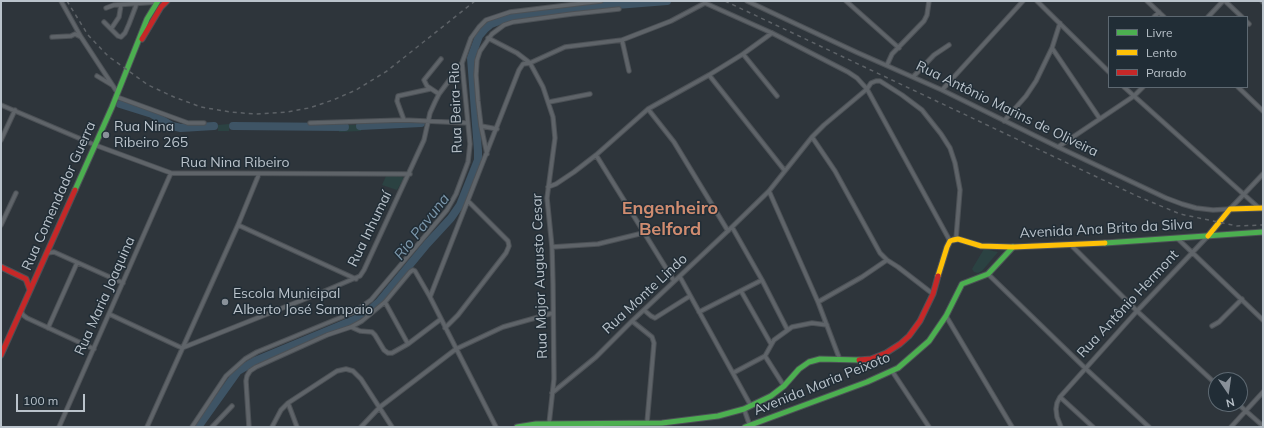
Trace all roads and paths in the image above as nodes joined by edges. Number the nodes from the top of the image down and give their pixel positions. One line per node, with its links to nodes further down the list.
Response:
1 (61, 1): 27 (street)
2 (158, 1): 12 (street); 30 (main road)
3 (167, 1): 30 (main road)
4 (601, 1): 37 (street, Rua Beira-Rio)
5 (747, 1): 38 (street, Rua Antônio Marins de Oliveira)
6 (848, 1): 32 (street)
7 (929, 1): 32 (street)
8 (1023, 1): 50 (street)
9 (1037, 1): 23 (street)
10 (1147, 1): 17 (street)
11 (1224, 1): 20 (street); 21 (street)
12 (137, 3): 14 (street); 24 (street)
13 (707, 3): 25 (street); 29 (street)
14 (121, 5): 15 (street); 24 (street)
15 (106, 8)
16 (619, 9): 28 (street)
17 (1159, 12): 18 (street); 19 (street)
18 (1155, 16)
19 (1163, 16)
20 (1209, 16)
21 (1241, 16)
22 (104, 22): 24 (street)
23 (1060, 23): 33 (street); 39 (street)
24 (111, 29)
25 (772, 33): 34 (street); 49 (street)
26 (52, 37): 27 (street)
27 (81, 37): 44 (street)
28 (488, 38): 36 (street, Rua Major Augusto Cesar); 68 (street)
29 (622, 40): 36 (street); 40 (street)
30 (137, 45): 53 (main road, Rua Comendador Guerra)
31 (949, 45): 43 (street)
32 (899, 48): 38 (street)
33 (1052, 48): 61 (street); 64 (street)
34 (743, 54): 41 (street); 54 (street)
35 (441, 59): 48 (street)
36 (530, 63): 56 (street, Rua Major Augusto Cesar); 69 (street)
37 (462, 64): 51 (street, Rua Inhumaí); 67 (street, Rua Beira-Rio)
38 (887, 65): 43 (street, Rua Antônio Marins de Oliveira)
39 (1108, 69)
40 (629, 71)
41 (709, 75): 58 (street); 76 (street)
42 (97, 76): 44 (street)
43 (913, 77): 50 (street, Rua Antônio Marins de Oliveira)
44 (113, 86): 53 (street)
45 (1125, 88): 55 (street)
46 (1142, 88): 55 (street)
47 (1239, 88): 60 (street)
48 (430, 89): 51 (street); 62 (street)
49 (867, 89): 70 (street, Rua Monte Lindo); 96 (street); 96 (street, Rua Monte Lindo)
50 (942, 90): 64 (street, Rua Antônio Marins de Oliveira)
51 (439, 94): 63 (street, Rua Inhumaí)
52 (590, 94): 56 (street)
53 (117, 96): 65 (street); 72 (main road, Rua Comendador Guerra)
54 (777, 96)
55 (1134, 96): 61 (street); 84 (street)
56 (549, 102): 81 (street, Rua Major Augusto Cesar)
57 (1, 105): 59 (street, Rua Nina Ribeiro)
58 (648, 109): 75 (street); 91 (street)
59 (15, 110): 71 (street); 72 (street, Rua Nina Ribeiro)
60 (1263, 111)
61 (1100, 119): 73 (street)
62 (404, 120): 63 (street); 66 (street)
63 (429, 121): 67 (street); 79 (street, Rua Inhumaí)
64 (1004, 121): 73 (street, Rua Antônio Marins de Oliveira)
65 (204, 123)
66 (310, 123)
67 (468, 123): 167 (street, Rua Beira-Rio)
68 (481, 126): 69 (street); 74 (street)
69 (497, 129): 74 (street)
70 (812, 137): 76 (street, Rua Monte Lindo); 102 (street)
71 (1, 140)
72 (95, 145): 77 (street, Rua Nina Ribeiro); 100 (main road, Rua Comendador Guerra)
73 (1058, 147): 87 (street, Rua Antônio Marins de Oliveira)
74 (487, 154): 85 (street)
75 (596, 155): 81 (street); 93 (street)
76 (785, 171): 82 (street, Rua Monte Lindo)
77 (172, 173): 78 (street, Rua Nina Ribeiro); 112 (street, Rua Maria Joaquina)
78 (259, 174): 79 (street, Rua Nina Ribeiro); 89 (street)
79 (410, 174): 109 (street, Rua Inhumaí)
80 (1263, 174): 84 (street, Rua Antônio Hermont)
81 (548, 187): 99 (street, Rua Major Augusto Cesar)
82 (769, 191): 90 (street, Rua Monte Lindo); 120 (street)
83 (16, 192): 88 (street)
84 (1244, 195): 86 (street); 87 (street, Rua Antônio Hermont)
85 (468, 201): 117 (street); 135 (street)
86 (1261, 208): 87 (main road, Rua Antônio Marins de Oliveira)
87 (1230, 209): 94 (main road, Rua Antônio Hermont)
88 (1, 225)
89 (238, 226): 109 (street); 140 (street)
90 (732, 227): 91 (street, Rua Monte Lindo); 110 (street)
91 (728, 231): 107 (street, Rua Monte Lindo)
92 (1263, 232): 94 (main road, Avenida Ana Brito da Silva)
93 (643, 233): 99 (street); 111 (street)
94 (1208, 236): 95 (main road, Avenida Ana Brito da Silva); 101 (street, Rua Antônio Hermont)
95 (1177, 238): 97 (main road, Avenida Ana Brito da Silva); 101 (street)
96 (953, 240): 98 (main road, Avenida Ana Brito da Silva); 115 (main road)
97 (1071, 245): 98 (main road, Avenida Ana Brito da Silva); 123 (street)
98 (1013, 247): 106 (main road)
99 (552, 248): 125 (street, Rua Major Augusto Cesar)
100 (47, 252): 103 (street); 105 (main road, Rua Comendador Guerra)
101 (1192, 252): 118 (street); 123 (street, Rua Antônio Hermont)
102 (887, 260): 115 (street); 120 (street)
103 (77, 263): 112 (street); 134 (street)
104 (1, 267): 108 (main road)
105 (37, 273): 108 (main road); 113 (main road, Rua Comendador Guerra)
106 (988, 274): 127 (main road, Avenida Maria Peixoto); 145 (street)
107 (680, 277): 111 (street, Rua Monte Lindo); 116 (street)
108 (24, 278): 113 (main road)
109 (356, 279): 140 (street, Rua Inhumaí)
110 (762, 280): 114 (street); 136 (street)
111 (674, 282): 122 (street, Rua Monte Lindo)
112 (123, 283): 126 (street, Rua Maria Joaquina)
113 (30, 290): 121 (main road, Rua Comendador Guerra)
114 (741, 291): 124 (street); 138 (street)
115 (933, 294): 144 (main road)
116 (690, 296): 122 (street); 124 (street)
117 (430, 297): 119 (street); 128 (street)
118 (1242, 299): 129 (street); 132 (street)
119 (384, 302): 133 (street); 137 (street)
120 (818, 302): 131 (street)
121 (21, 310): 134 (street); 142 (main road, Rua Comendador Guerra)
122 (644, 310): 130 (street, Rua Monte Lindo)
123 (1137, 311): 145 (street, Rua Antônio Hermont); 148 (street)
124 (700, 312): 147 (street)
125 (554, 313): 141 (street); 151 (street, Rua Major Augusto Cesar)
126 (109, 314): 139 (street, Rua Maria Joaquina); 140 (street)
127 (946, 316): 146 (main road, Avenida Maria Peixoto); 163 (street)
128 (441, 319): 135 (street); 137 (street)
129 (1263, 320)
130 (632, 321): 151 (street, Rua Monte Lindo); 162 (street)
131 (827, 326): 136 (street); 144 (street)
132 (1212, 326)
133 (351, 327): 137 (street); 169 (street)
134 (48, 328): 139 (street)
135 (445, 328): 141 (street)
136 (787, 329): 138 (street)
137 (408, 344)
138 (771, 344): 143 (street)
139 (94, 348): 165 (street, Rua Maria Joaquina)
140 (182, 348): 166 (street)
141 (456, 348): 156 (street); 174 (street)
142 (1, 355)
143 (765, 356): 147 (street); 149 (street)
144 (840, 360): 149 (main road)
145 (1085, 368): 152 (street, Rua Antônio Hermont); 181 (street)
146 (892, 371): 176 (main road, Avenida Maria Peixoto); 177 (street)
147 (733, 373): 155 (street)
148 (1208, 377)
149 (784, 386): 155 (main road)
150 (1263, 392): 158 (street)
151 (552, 393): 161 (street, Rua Major Augusto Cesar)
152 (1060, 396): 179 (street); 180 (street)
153 (288, 403): 156 (street); 170 (street); 171 (street)
154 (232, 406): 168 (street)
155 (751, 406): 157 (main road)
156 (380, 408): 172 (street); 173 (street)
157 (744, 409): 162 (main road); 176 (street)
158 (1248, 409)
159 (1245, 412): 182 (street)
160 (1247, 412): 164 (street)
161 (549, 424): 162 (main road); 175 (main road)
162 (647, 424)
163 (1011, 426): 178 (street)
164 (1263, 426)
165 (59, 427)
166 (147, 427)
167 (192, 427)
168 (212, 427)
169 (249, 427)
170 (272, 427)
171 (297, 427)
172 (361, 427)
173 (392, 427)
174 (496, 427)
175 (517, 427)
176 (749, 427)
177 (929, 427)
178 (1006, 427)
179 (1061, 427)
180 (1093, 427)
181 (1149, 427)
182 (1231, 427)

